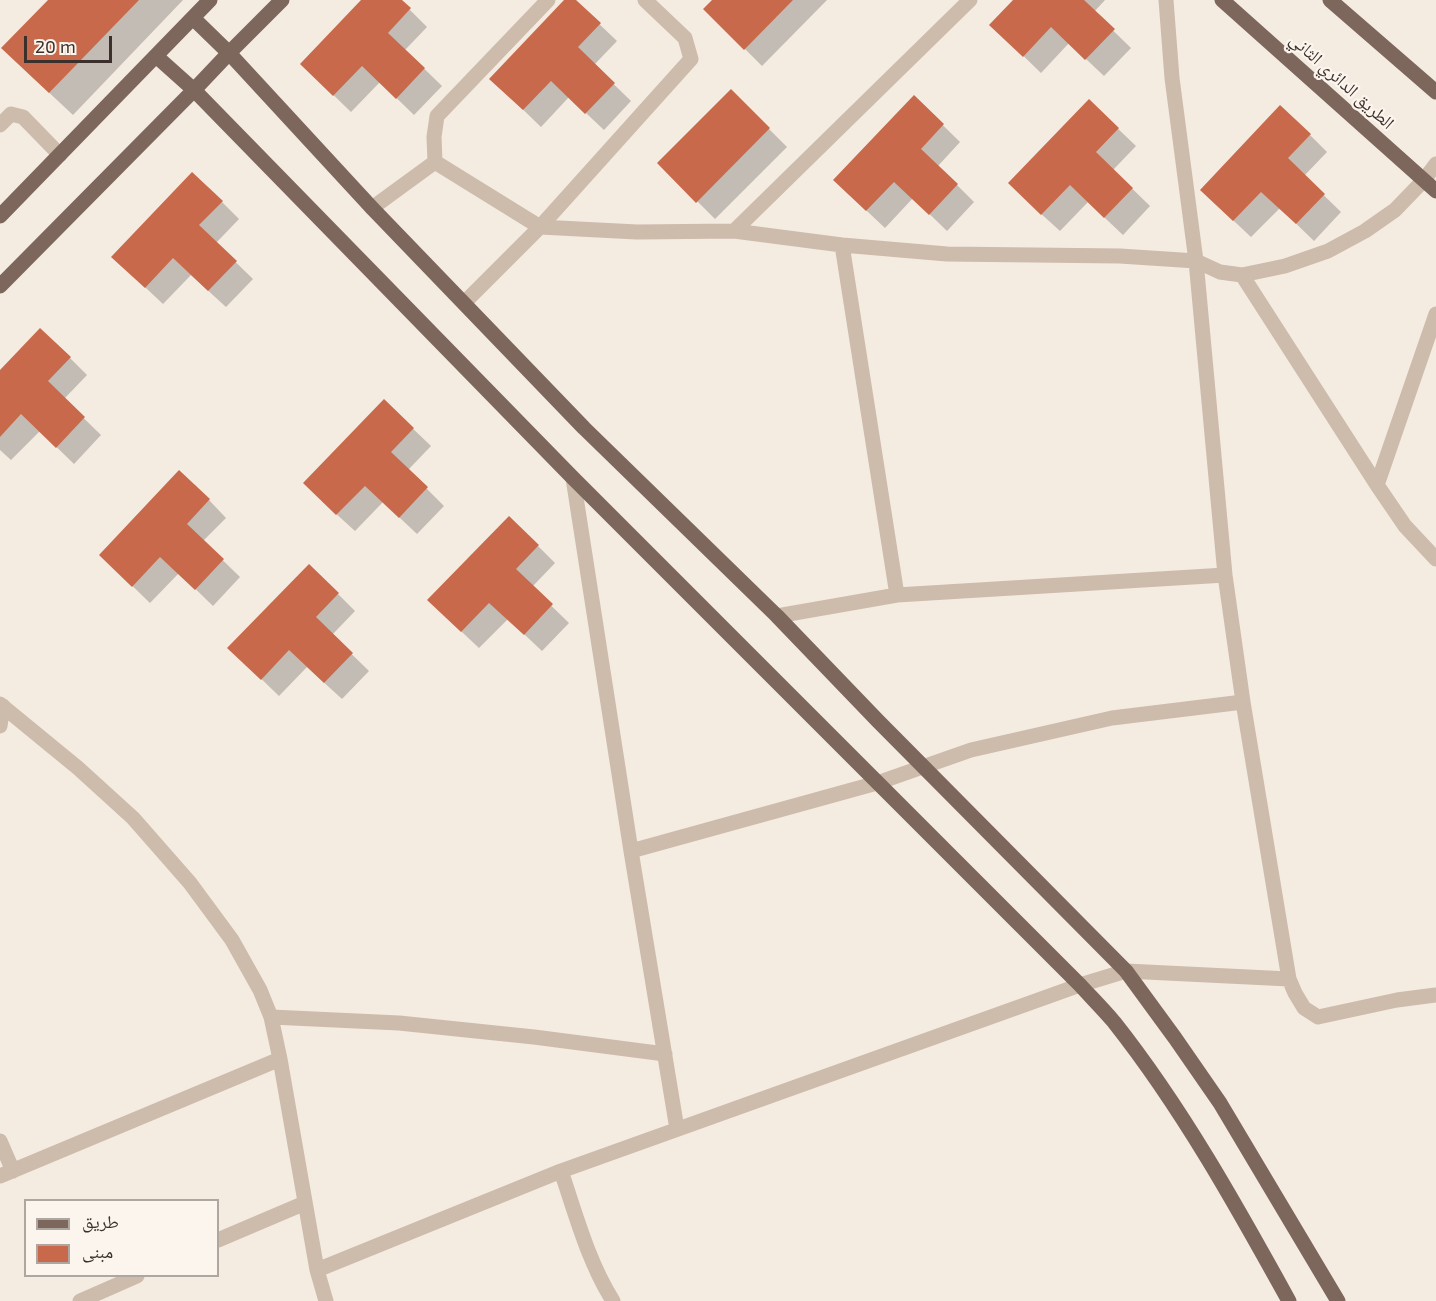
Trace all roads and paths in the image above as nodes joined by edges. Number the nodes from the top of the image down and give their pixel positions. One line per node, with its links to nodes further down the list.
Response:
1 (210, 0): 9 (main road)
2 (282, 0): 10 (main road)
3 (548, 0): 16 (street)
4 (645, 0): 22 (street)
5 (970, 0): 23 (street)
6 (1166, 0): 25 (street)
7 (1222, 0): 18 (main road, الطريق الدائري الثاني)
8 (1330, 0): 13 (main road)
9 (193, 18): 10 (main road); 11 (main road)
10 (229, 53): 12 (main road); 20 (main road)
11 (156, 56): 12 (main road); 15 (main road)
12 (194, 90): 27 (main road); 30 (main road)
13 (1436, 92)
14 (0, 125): 15 (street)
15 (60, 154): 21 (main road)
16 (435, 162): 20 (street); 22 (street)
17 (1436, 164): 18 (street)
18 (1424, 180): 19 (main road, الطريق الدائري الثاني); 26 (street)
19 (1436, 191)
20 (372, 208): 28 (main road)
21 (0, 216)
22 (540, 227): 23 (street); 28 (street)
23 (734, 231): 24 (street)
24 (842, 246): 25 (street); 34 (street)
25 (1196, 261): 26 (street); 33 (street)
26 (1242, 275): 31 (street)
27 (0, 286)
28 (464, 303): 35 (main road)
29 (1436, 314): 31 (street)
30 (573, 478): 40 (main road); 41 (street)
31 (1377, 485): 32 (street)
32 (1436, 559)
33 (1225, 575): 34 (street); 36 (street)
34 (897, 595): 35 (street)
35 (777, 616): 39 (main road)
36 (1243, 702): 39 (street); 43 (street)
37 (2, 705): 38 (street); 46 (street)
38 (0, 726)
39 (923, 766): 40 (street); 42 (main road)
40 (877, 783): 41 (street); 44 (main road)
41 (631, 851): 47 (street)
42 (1126, 971): 43 (street); 44 (street); 61 (main road)
43 (1289, 979): 45 (street)
44 (1080, 985): 49 (street); 60 (main road)
45 (1436, 995)
46 (272, 1017): 47 (street); 48 (street)
47 (665, 1054): 49 (street)
48 (280, 1059): 52 (street); 53 (street)
49 (677, 1129): 51 (street)
50 (0, 1141): 52 (street)
51 (561, 1171): 55 (street); 59 (street)
52 (7, 1173)
53 (305, 1203): 54 (street); 55 (street)
54 (219, 1240)
55 (317, 1270): 58 (street)
56 (133, 1277): 57 (street)
57 (80, 1301)
58 (326, 1301)
59 (613, 1301)
60 (1289, 1301)
61 (1338, 1301)

